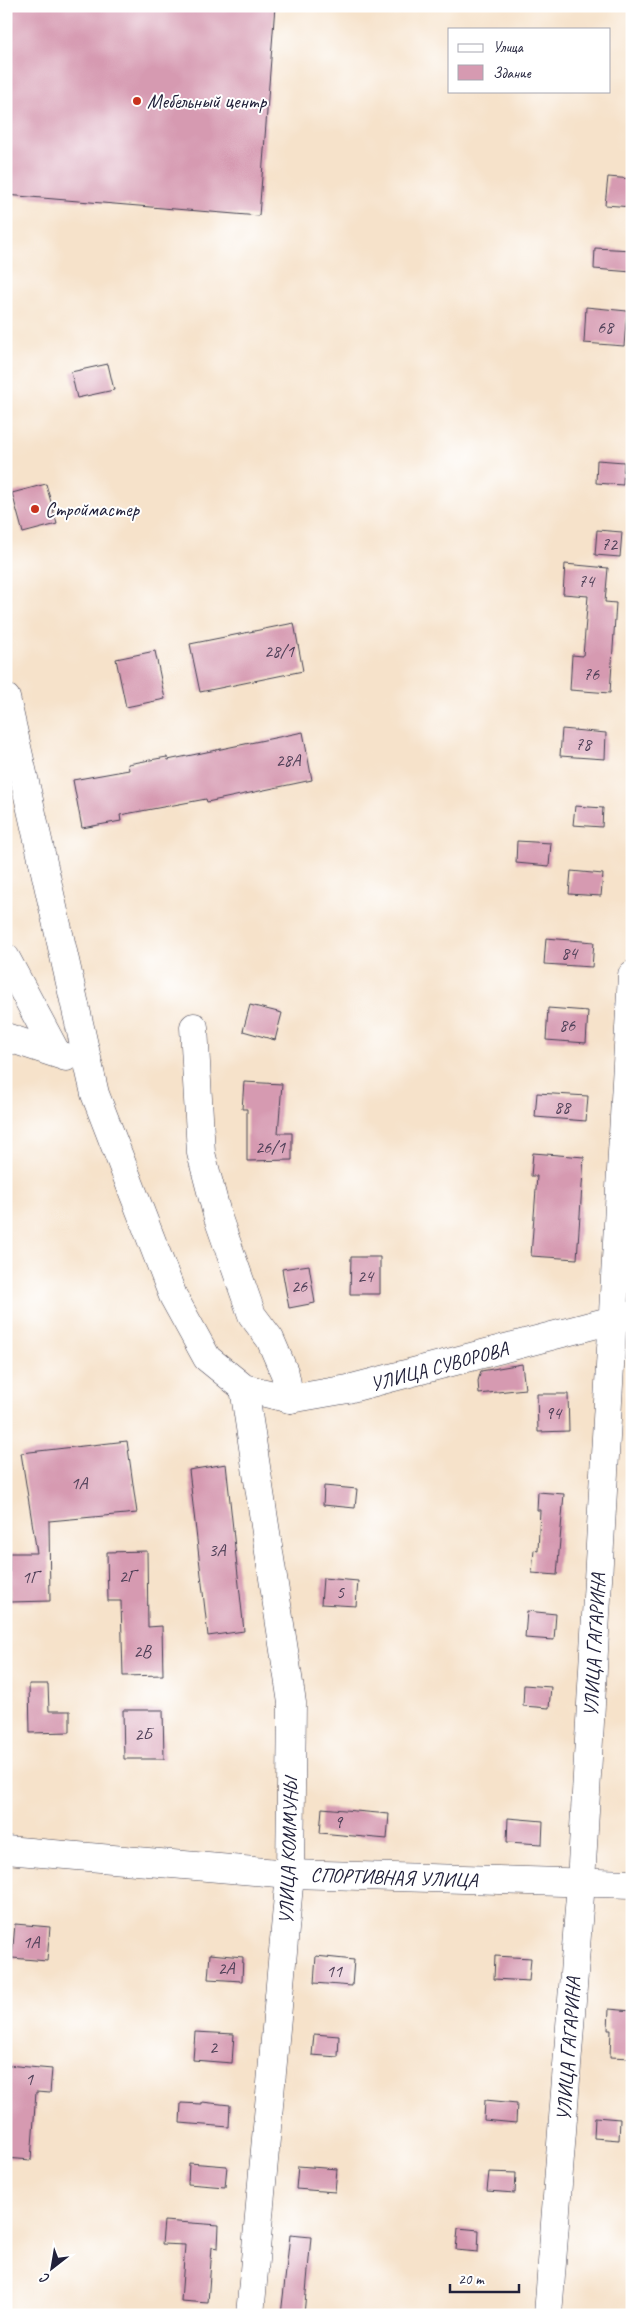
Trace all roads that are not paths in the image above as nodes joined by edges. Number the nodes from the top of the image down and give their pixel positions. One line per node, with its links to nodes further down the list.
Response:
1 (6, 698): 7 (street)
2 (6, 958): 6 (street)
3 (632, 975): 8 (street, УЛИЦА ГАГАРИНА)
4 (194, 1027): 10 (street)
5 (6, 1037): 6 (street)
6 (56, 1052): 7 (street)
7 (90, 1068): 9 (street)
8 (622, 1318): 10 (street, УЛИЦА СУВОРОВА); 13 (street, УЛИЦА ГАГАРИНА)
9 (244, 1388): 10 (street, УЛИЦА СУВОРОВА); 12 (street, УЛИЦА КОММУНЫ)
10 (290, 1399)
11 (6, 1850): 12 (street, СПОРТИВНАЯ УЛИЦА)
12 (290, 1874): 13 (street, СПОРТИВНАЯ УЛИЦА); 15 (street, УЛИЦА КОММУНЫ)
13 (581, 1882): 14 (street, СПОРТИВНАЯ УЛИЦА); 16 (street, УЛИЦА ГАГАРИНА)
14 (632, 1884)
15 (250, 2315)
16 (548, 2315)

